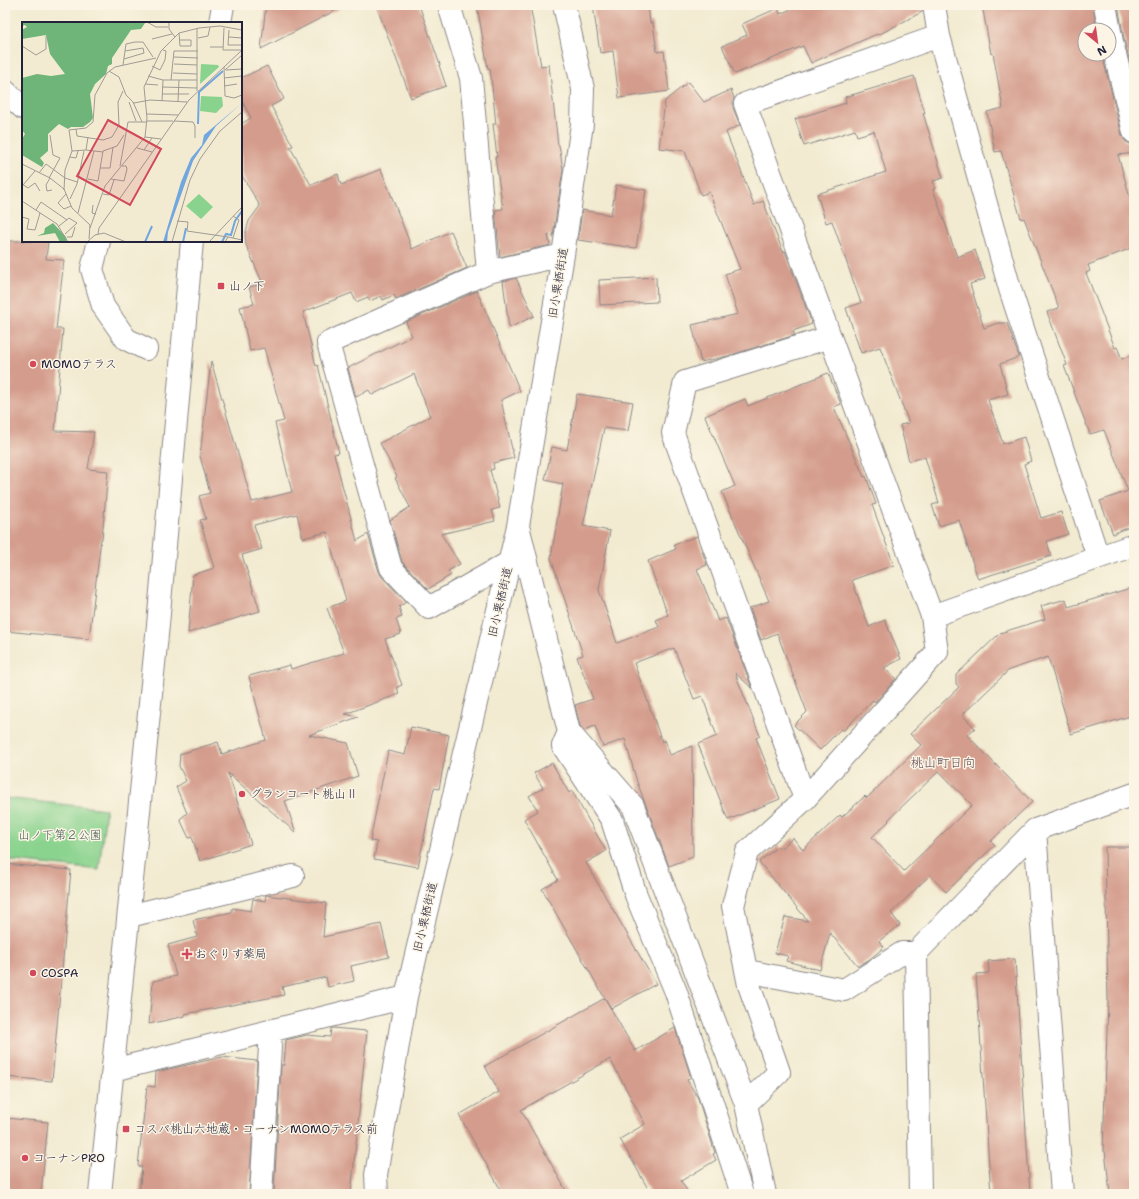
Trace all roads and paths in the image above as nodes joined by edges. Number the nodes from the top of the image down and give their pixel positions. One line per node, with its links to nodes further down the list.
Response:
1 (223, 5): 6 (street)
2 (449, 5): 14 (street)
3 (564, 5): 13 (street, 旧小栗栖街道)
4 (934, 5): 7 (street)
5 (1105, 5): 10 (street)
6 (220, 22)
7 (939, 36): 15 (street); 19 (street)
8 (5, 91): 9 (street)
9 (22, 107)
10 (1134, 132)
11 (100, 242): 16 (street)
12 (192, 242): 27 (street)
13 (563, 255): 14 (street); 17 (street, 旧小栗栖街道)
14 (488, 272): 20 (street)
15 (830, 337): 21 (street); 24 (street)
16 (146, 349)
17 (518, 526): 20 (street, 旧小栗栖街道); 22 (street)
18 (1134, 545): 19 (street)
19 (1098, 557): 21 (street)
20 (510, 562): 30 (street, 旧小栗栖街道)
21 (932, 616): 24 (street)
22 (569, 732): 33 (street); 37 (street)
23 (1134, 794): 25 (street)
24 (806, 799): 29 (street)
25 (1035, 830): 28 (street); 40 (street)
26 (293, 876): 27 (street)
27 (129, 916): 32 (street)
28 (916, 953): 29 (street); 39 (street)
29 (746, 971): 33 (street)
30 (406, 997): 31 (street); 36 (street, 旧小栗栖街道)
31 (271, 1031): 32 (street); 35 (street)
32 (113, 1070): 34 (street)
33 (746, 1104): 38 (street)
34 (100, 1194)
35 (262, 1194)
36 (377, 1194)
37 (742, 1194)
38 (765, 1194)
39 (920, 1194)
40 (1062, 1194)

